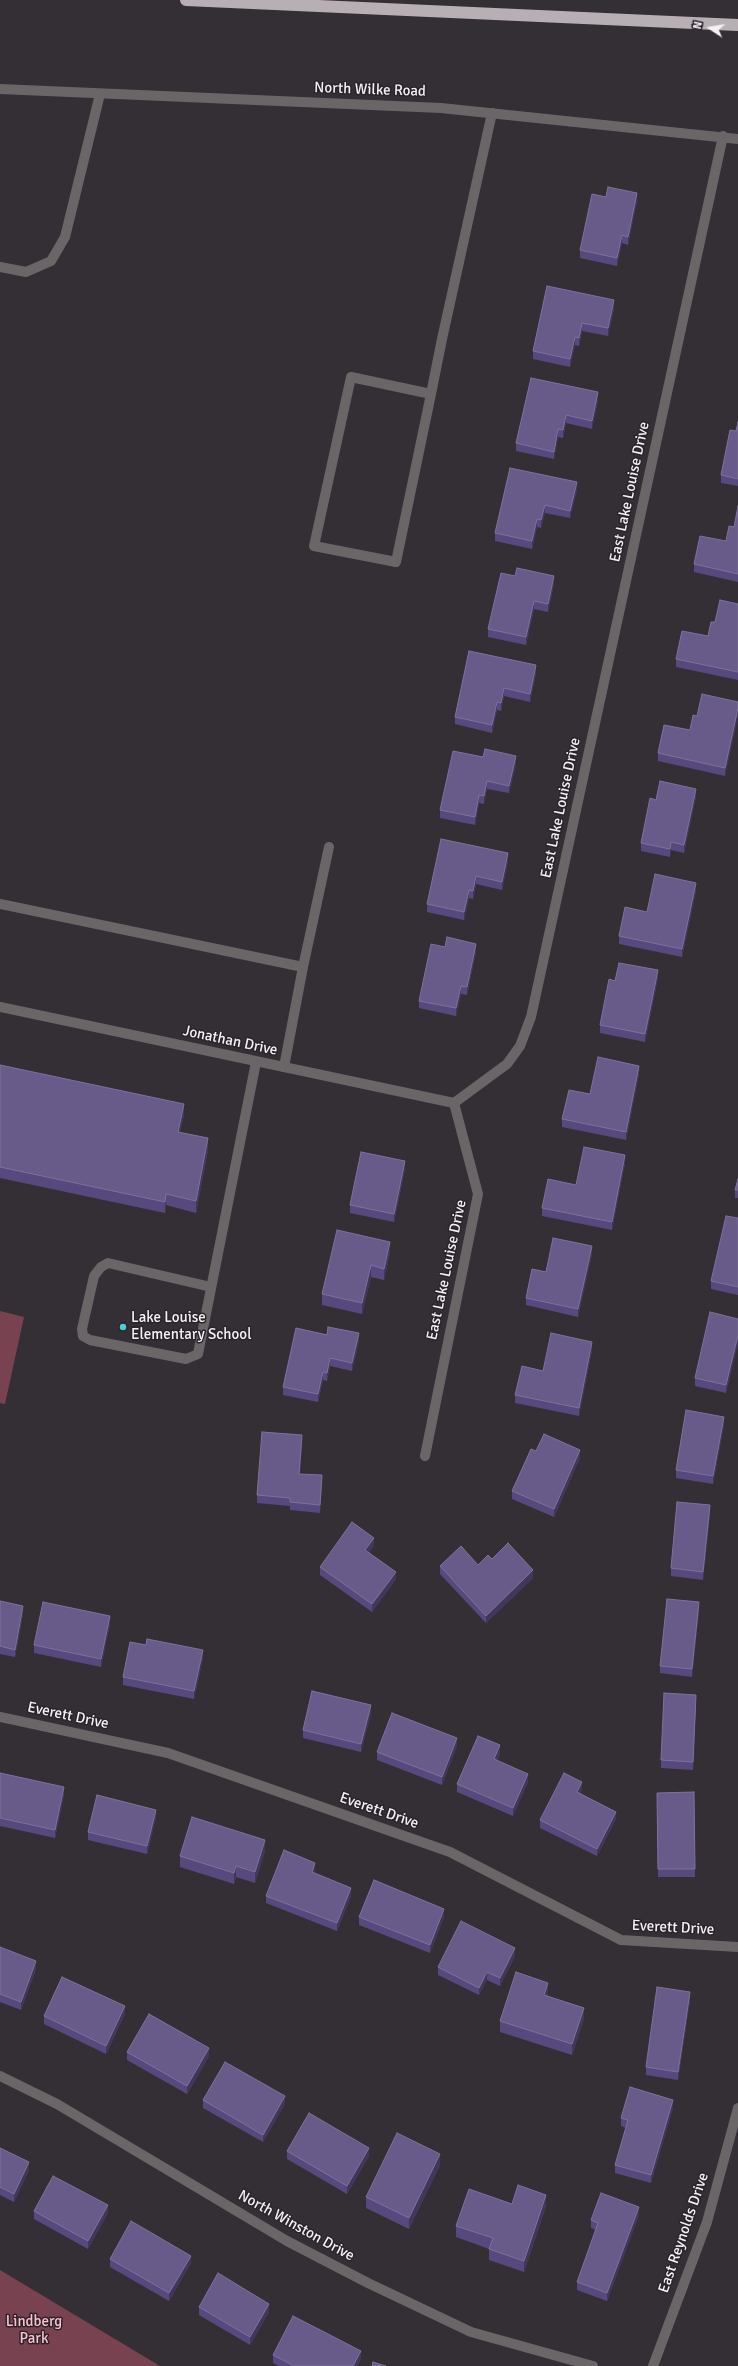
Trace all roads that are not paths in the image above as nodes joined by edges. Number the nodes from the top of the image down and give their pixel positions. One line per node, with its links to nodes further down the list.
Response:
1 (186, 0): 2 (highway)
2 (738, 25)
3 (0, 89): 4 (street, North Wilke Road)
4 (100, 94): 5 (street, North Wilke Road); 8 (street)
5 (492, 113): 6 (street, North Wilke Road); 9 (street)
6 (723, 136): 7 (street, North Wilke Road); 16 (street, East Lake Louise Drive)
7 (738, 139)
8 (0, 267)
9 (430, 394): 9 (street)
10 (329, 847): 12 (street)
11 (0, 904): 12 (street)
12 (303, 967): 15 (street)
13 (0, 1007): 14 (street, Jonathan Drive)
14 (256, 1062): 15 (street, Jonathan Drive); 17 (street)
15 (284, 1067): 16 (street, Jonathan Drive)
16 (454, 1103): 18 (street, East Lake Louise Drive)
17 (211, 1287): 17 (street)
18 (424, 1456)
19 (0, 1717): 20 (street, Everett Drive)
20 (738, 1947)
21 (0, 2076): 23 (street, North Winston Drive)
22 (738, 2108): 24 (street, East Reynolds Drive)
23 (593, 2366)
24 (653, 2366)

